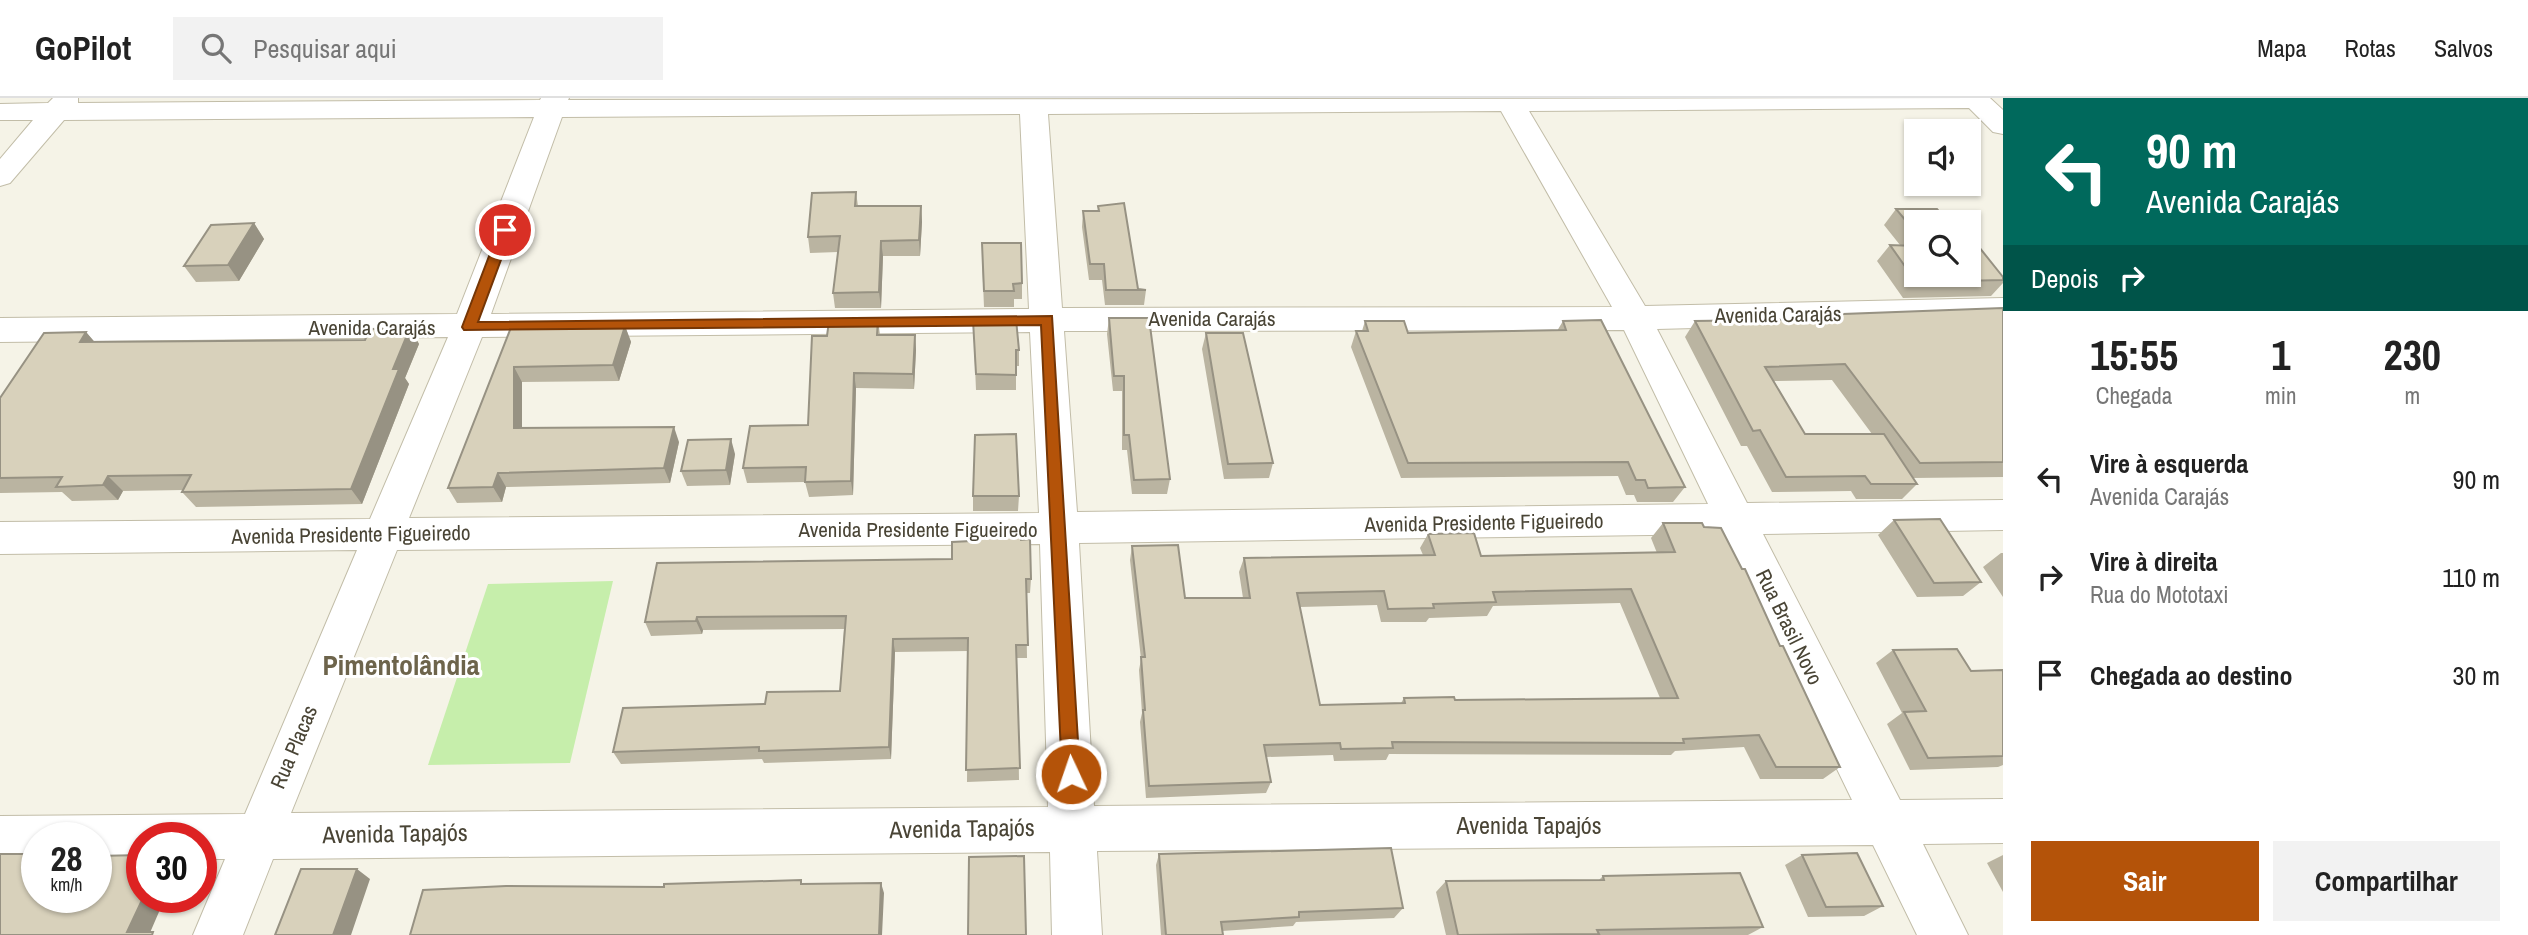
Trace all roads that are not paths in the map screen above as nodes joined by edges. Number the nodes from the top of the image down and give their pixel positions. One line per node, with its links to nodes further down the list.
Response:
1 (1975, 99): 2 (street); 7 (street)
2 (1508, 100): 3 (street); 10 (street, Rua Brasil Novo)
3 (1033, 102): 4 (street); 11 (street)
4 (553, 104): 5 (street); 12 (street, Rua Placas)
5 (61, 105): 6 (street); 8 (street)
6 (0, 112)
7 (2003, 126)
8 (0, 177)
9 (2003, 309): 10 (street, Avenida Carajás)
10 (1635, 318): 11 (street, Avenida Carajás); 15 (street, Rua Brasil Novo)
11 (1047, 320): 12 (street, Avenida Carajás); 16 (street)
12 (469, 327): 13 (street, Avenida Carajás); 17 (street, Rua Placas)
13 (0, 330)
14 (2003, 516): 15 (street, Avenida Presidente Figueiredo)
15 (1737, 520): 16 (street, Avenida Presidente Figueiredo); 20 (street, Rua Brasil Novo)
16 (1059, 528): 17 (street, Avenida Presidente Figueiredo); 21 (street)
17 (384, 534): 18 (street, Avenida Presidente Figueiredo); 22 (street, Rua Placas)
18 (0, 538)
19 (2003, 821): 20 (street, Avenida Tapajós)
20 (1887, 824): 21 (street, Avenida Tapajós); 28 (street, Rua Brasil Novo)
21 (1074, 828): 22 (street, Avenida Tapajós); 27 (street)
22 (257, 836): 23 (street, Avenida Tapajós); 26 (street, Rua Placas)
23 (112, 837)
24 (21, 838): 25 (street)
25 (0, 839)
26 (218, 935)
27 (1077, 935)
28 (1943, 935)

